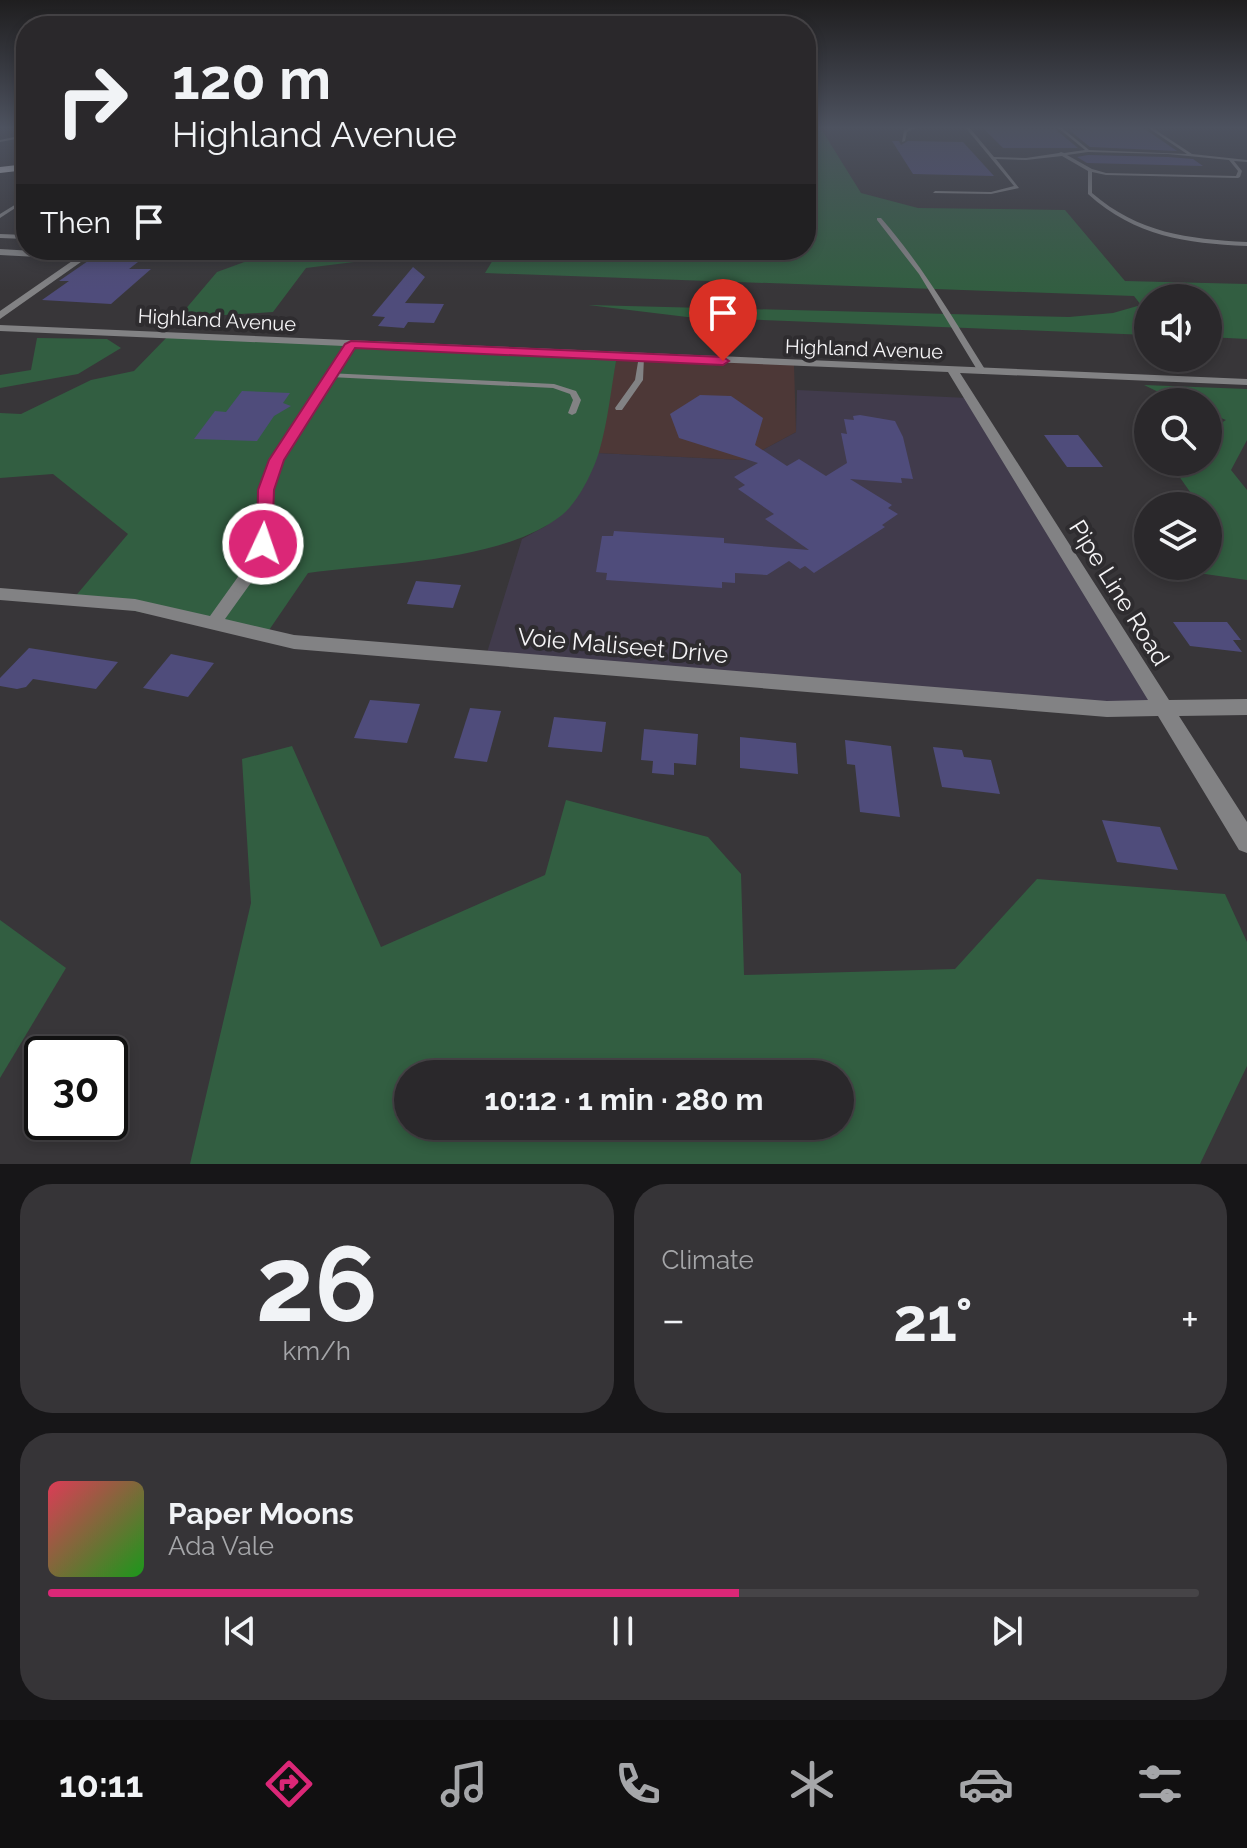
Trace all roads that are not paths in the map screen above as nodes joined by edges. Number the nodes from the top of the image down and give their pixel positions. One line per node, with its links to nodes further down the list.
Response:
1 (1012, 181): 3 (lane)
2 (1090, 181): 5 (lane)
3 (935, 192)
4 (879, 219): 12 (lane)
5 (1247, 244)
6 (84, 260): 7 (street)
7 (0, 316)
8 (0, 328): 9 (street, Highland Avenue)
9 (351, 344): 10 (street, Highland Avenue); 13 (street)
10 (641, 357): 11 (street, Highland Avenue); 15 (lane)
11 (952, 370): 12 (street, Highland Avenue); 20 (street, Pipe Line Road)
12 (982, 371): 14 (street, Highland Avenue)
13 (330, 375): 16 (lane); 18 (street)
14 (1247, 382)
15 (619, 408)
16 (572, 413)
17 (0, 594): 18 (street, Voie Maliseet Drive)
18 (213, 624): 20 (street, Voie Maliseet Drive)
19 (1247, 707): 20 (street, Voie Maliseet Drive)
20 (1163, 708): 21 (street, Pipe Line Road)
21 (1247, 842)

